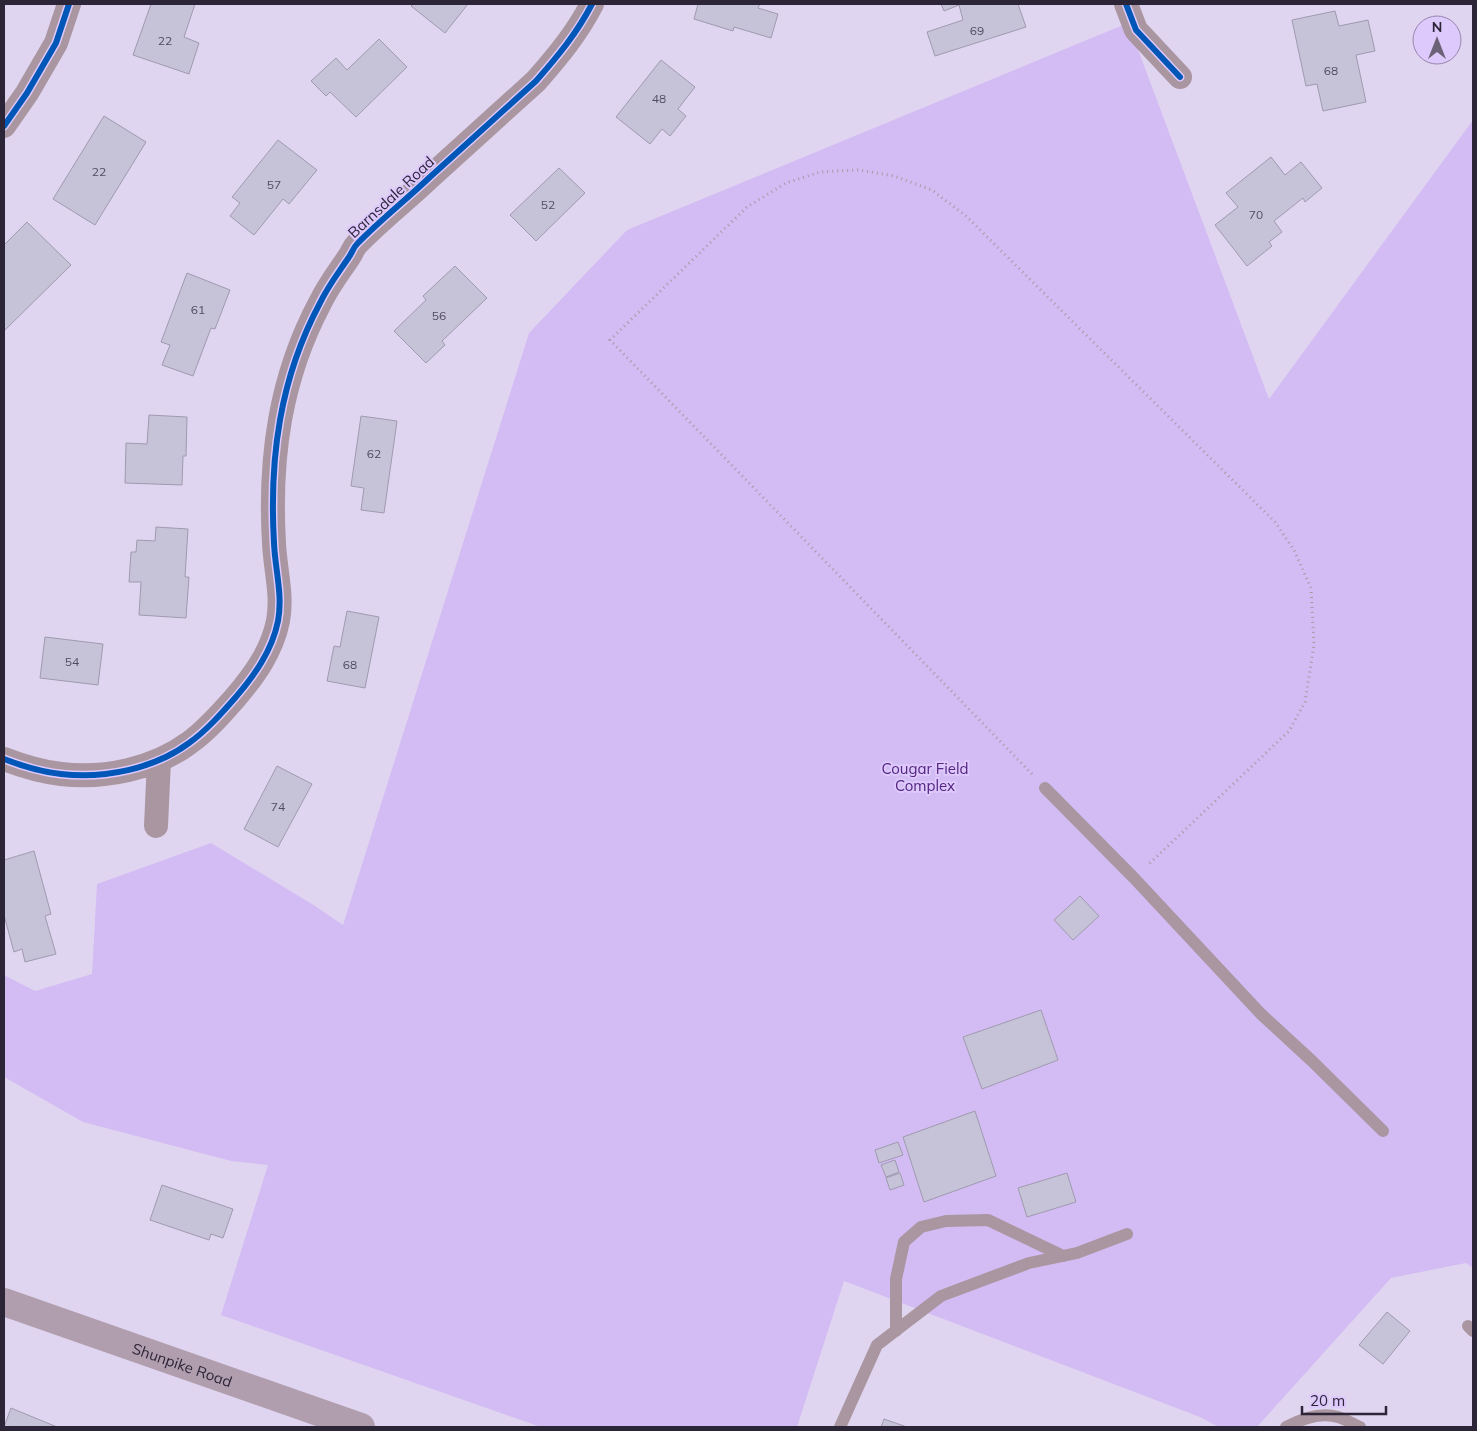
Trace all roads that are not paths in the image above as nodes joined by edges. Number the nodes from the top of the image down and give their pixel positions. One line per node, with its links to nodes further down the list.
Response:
1 (69, 4): 5 (street)
2 (592, 4): 7 (street, Barnsdale Road)
3 (1126, 4): 4 (street)
4 (1180, 77)
5 (4, 126)
6 (4, 759): 7 (street, Barnsdale Road)
7 (159, 760): 9 (street)
8 (1045, 788): 10 (lane)
9 (156, 826)
10 (1383, 1131)
11 (1127, 1234): 12 (lane)
12 (1063, 1256): 14 (lane); 14 (lane)
13 (4, 1302): 15 (main road, Shunpike Road)
14 (896, 1330): 16 (lane)
15 (361, 1427)
16 (840, 1427)
17 (1286, 1427): 18 (lane)
18 (1360, 1427)

